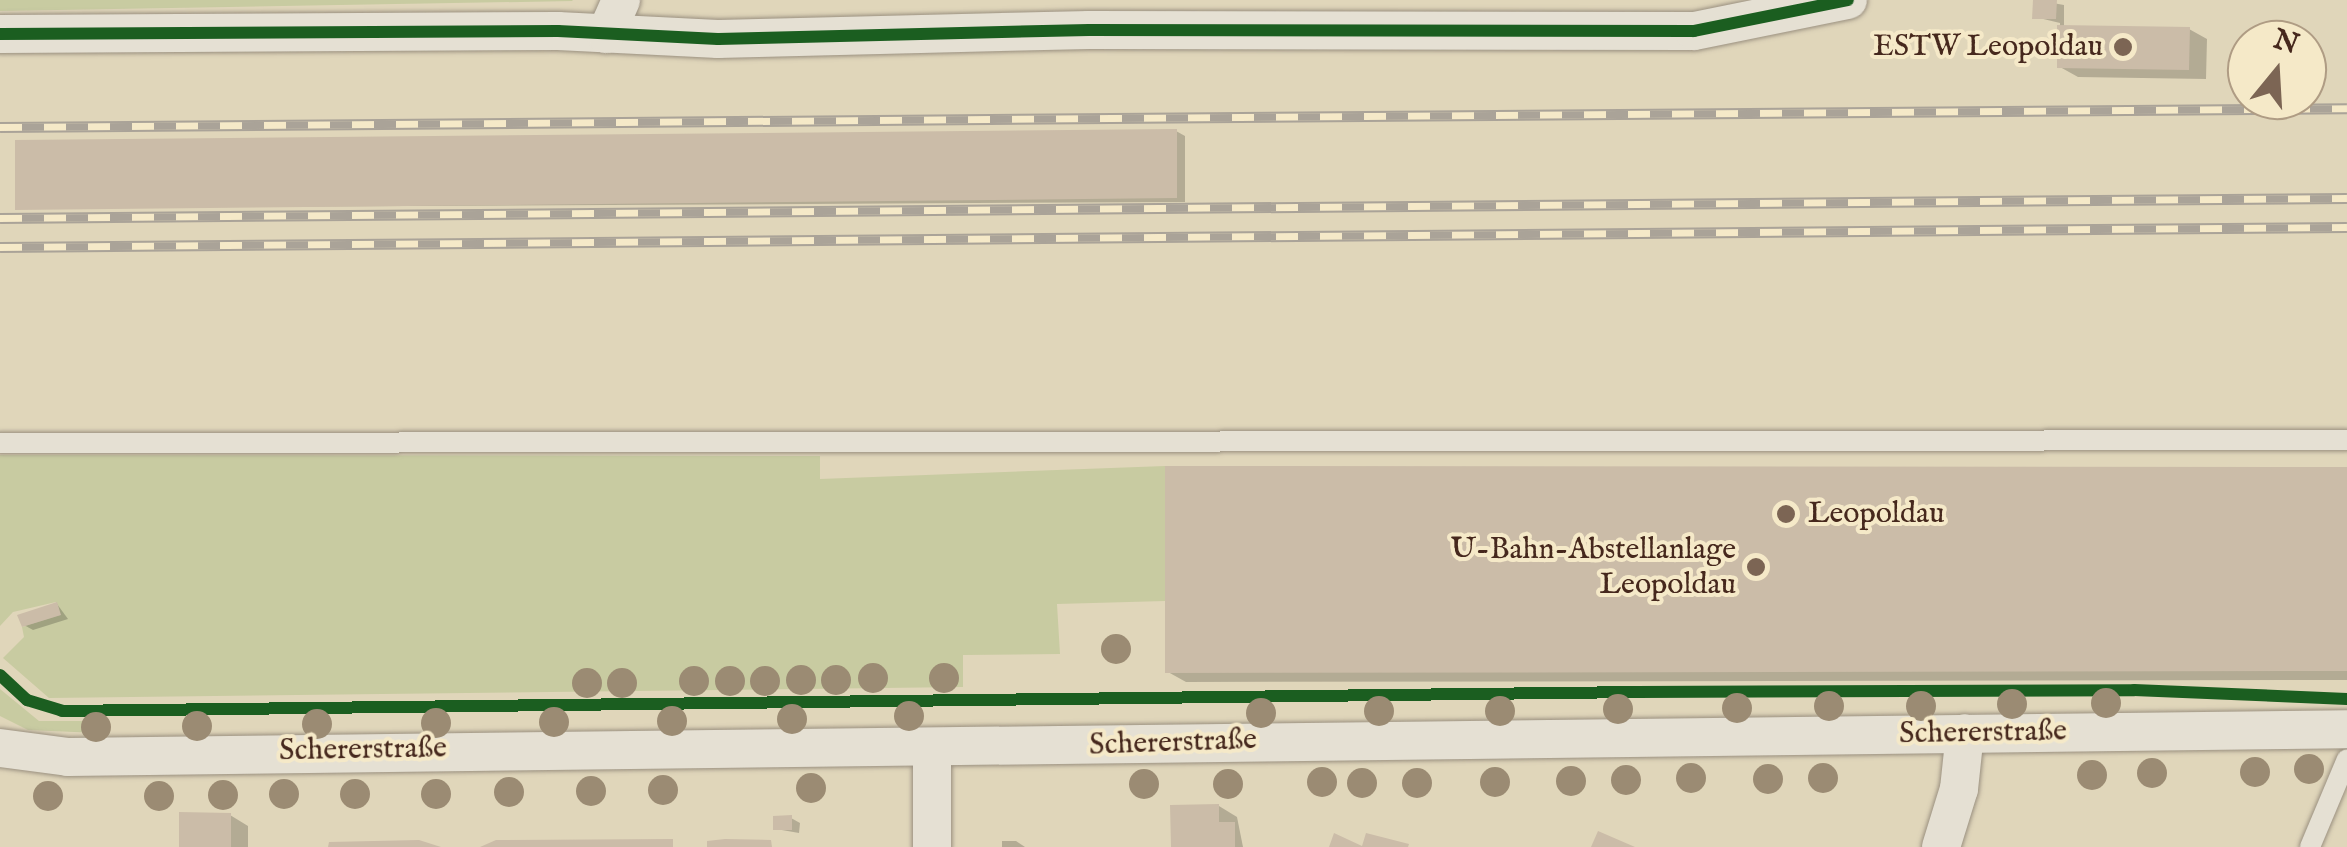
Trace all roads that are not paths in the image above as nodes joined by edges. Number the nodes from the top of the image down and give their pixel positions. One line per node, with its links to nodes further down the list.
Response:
1 (1848, 0): 2 (street)
2 (1375, 14): 3 (street)
3 (614, 17): 4 (street)
4 (0, 34)
5 (2347, 440): 6 (lane)
6 (0, 443)
7 (2347, 728): 8 (street, Schererstraße)
8 (1965, 733): 10 (street, Schererstraße); 13 (street)
9 (0, 748): 10 (street, Schererstraße)
10 (932, 748): 12 (street)
11 (2347, 760): 14 (lane)
12 (932, 847)
13 (1941, 847)
14 (2310, 847)

